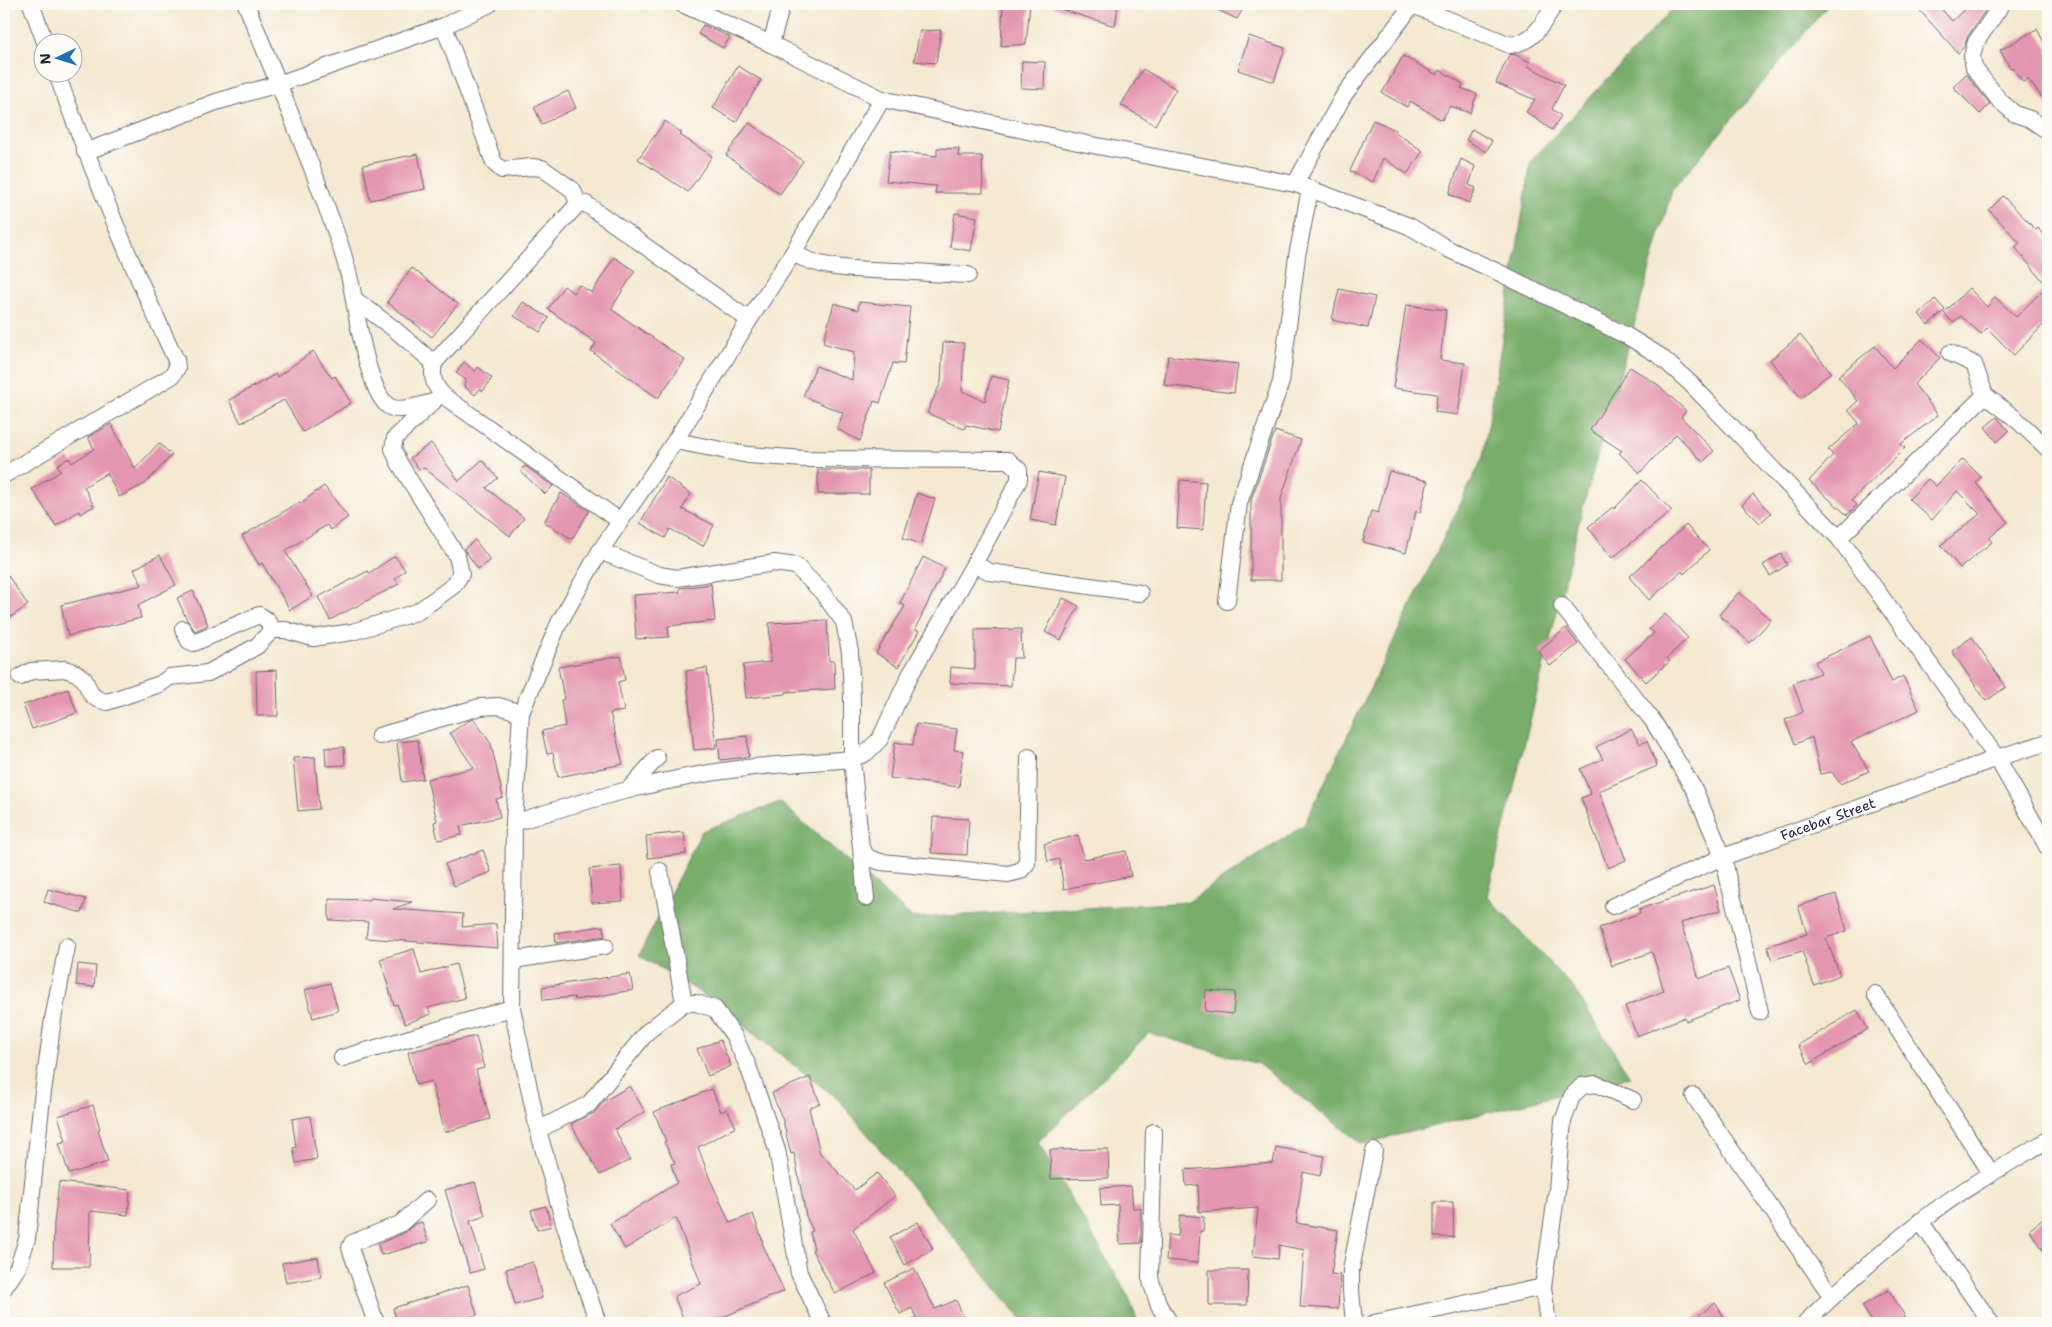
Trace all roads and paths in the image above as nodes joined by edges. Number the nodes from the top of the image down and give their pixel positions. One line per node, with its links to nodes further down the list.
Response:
1 (31, 4): 10 (street)
2 (246, 4): 13 (street)
3 (490, 4): 9 (street)
4 (682, 4): 11 (street)
5 (782, 4): 11 (street)
6 (1413, 4): 7 (street); 17 (street)
7 (1555, 4)
8 (2002, 4): 15 (street)
9 (444, 26): 13 (street); 18 (street)
10 (41, 32)
11 (771, 44): 14 (street)
12 (60, 82): 16 (street)
13 (278, 84): 16 (street); 21 (street)
14 (882, 99): 17 (street); 19 (street)
15 (2048, 131)
16 (85, 152): 29 (street)
17 (1302, 187): 31 (street); 35 (street)
18 (578, 204): 22 (street); 24 (street)
19 (793, 253): 20 (street); 22 (street)
20 (968, 275)
21 (354, 299): 24 (street); 26 (street)
22 (749, 320): 27 (street)
23 (1950, 353): 25 (street)
24 (434, 363): 26 (street)
25 (1985, 395): 28 (street); 31 (street)
26 (439, 399): 30 (street); 38 (street)
27 (675, 441): 30 (street); 33 (street)
28 (2048, 449)
29 (4, 474)
30 (620, 522): 32 (street)
31 (1839, 538): 45 (street)
32 (600, 551): 40 (street); 46 (street)
33 (974, 564): 34 (street); 46 (street)
34 (1140, 593)
35 (1227, 601)
36 (1562, 606): 51 (street)
37 (183, 629): 38 (street)
38 (272, 630): 39 (street)
39 (20, 677)
40 (521, 713): 41 (street); 48 (street)
41 (379, 736)
42 (2048, 742): 45 (street, Facebar Street)
43 (1030, 757): 50 (street)
44 (658, 758): 47 (street)
45 (1997, 758): 49 (street); 51 (street, Facebar Street)
46 (852, 760): 47 (street); 50 (street)
47 (628, 790): 48 (street)
48 (514, 824): 57 (street)
49 (2048, 848)
50 (863, 852): 53 (street)
51 (1723, 857): 54 (street, Facebar Street); 61 (street)
52 (660, 872): 59 (street)
53 (866, 898)
54 (1614, 906)
55 (67, 946): 73 (street)
56 (605, 946): 57 (street)
57 (513, 960): 60 (street)
58 (1875, 994): 69 (street)
59 (684, 1003): 65 (street); 77 (street)
60 (512, 1008): 62 (street); 65 (street)
61 (1760, 1012)
62 (342, 1058)
63 (1694, 1096): 74 (street)
64 (1633, 1100): 72 (street)
65 (538, 1130): 76 (street)
66 (1154, 1132): 78 (street)
67 (2048, 1140): 69 (street)
68 (1374, 1151): 79 (street)
69 (1991, 1173): 71 (street)
70 (427, 1200): 75 (street)
71 (1920, 1221): 74 (street); 83 (street)
72 (1543, 1287): 80 (street); 81 (street)
73 (4, 1288)
74 (1832, 1297): 82 (street)
75 (376, 1323)
76 (598, 1323)
77 (823, 1323)
78 (1170, 1323)
79 (1354, 1323)
80 (1374, 1323)
81 (1548, 1323)
82 (1805, 1323)
83 (1991, 1323)

